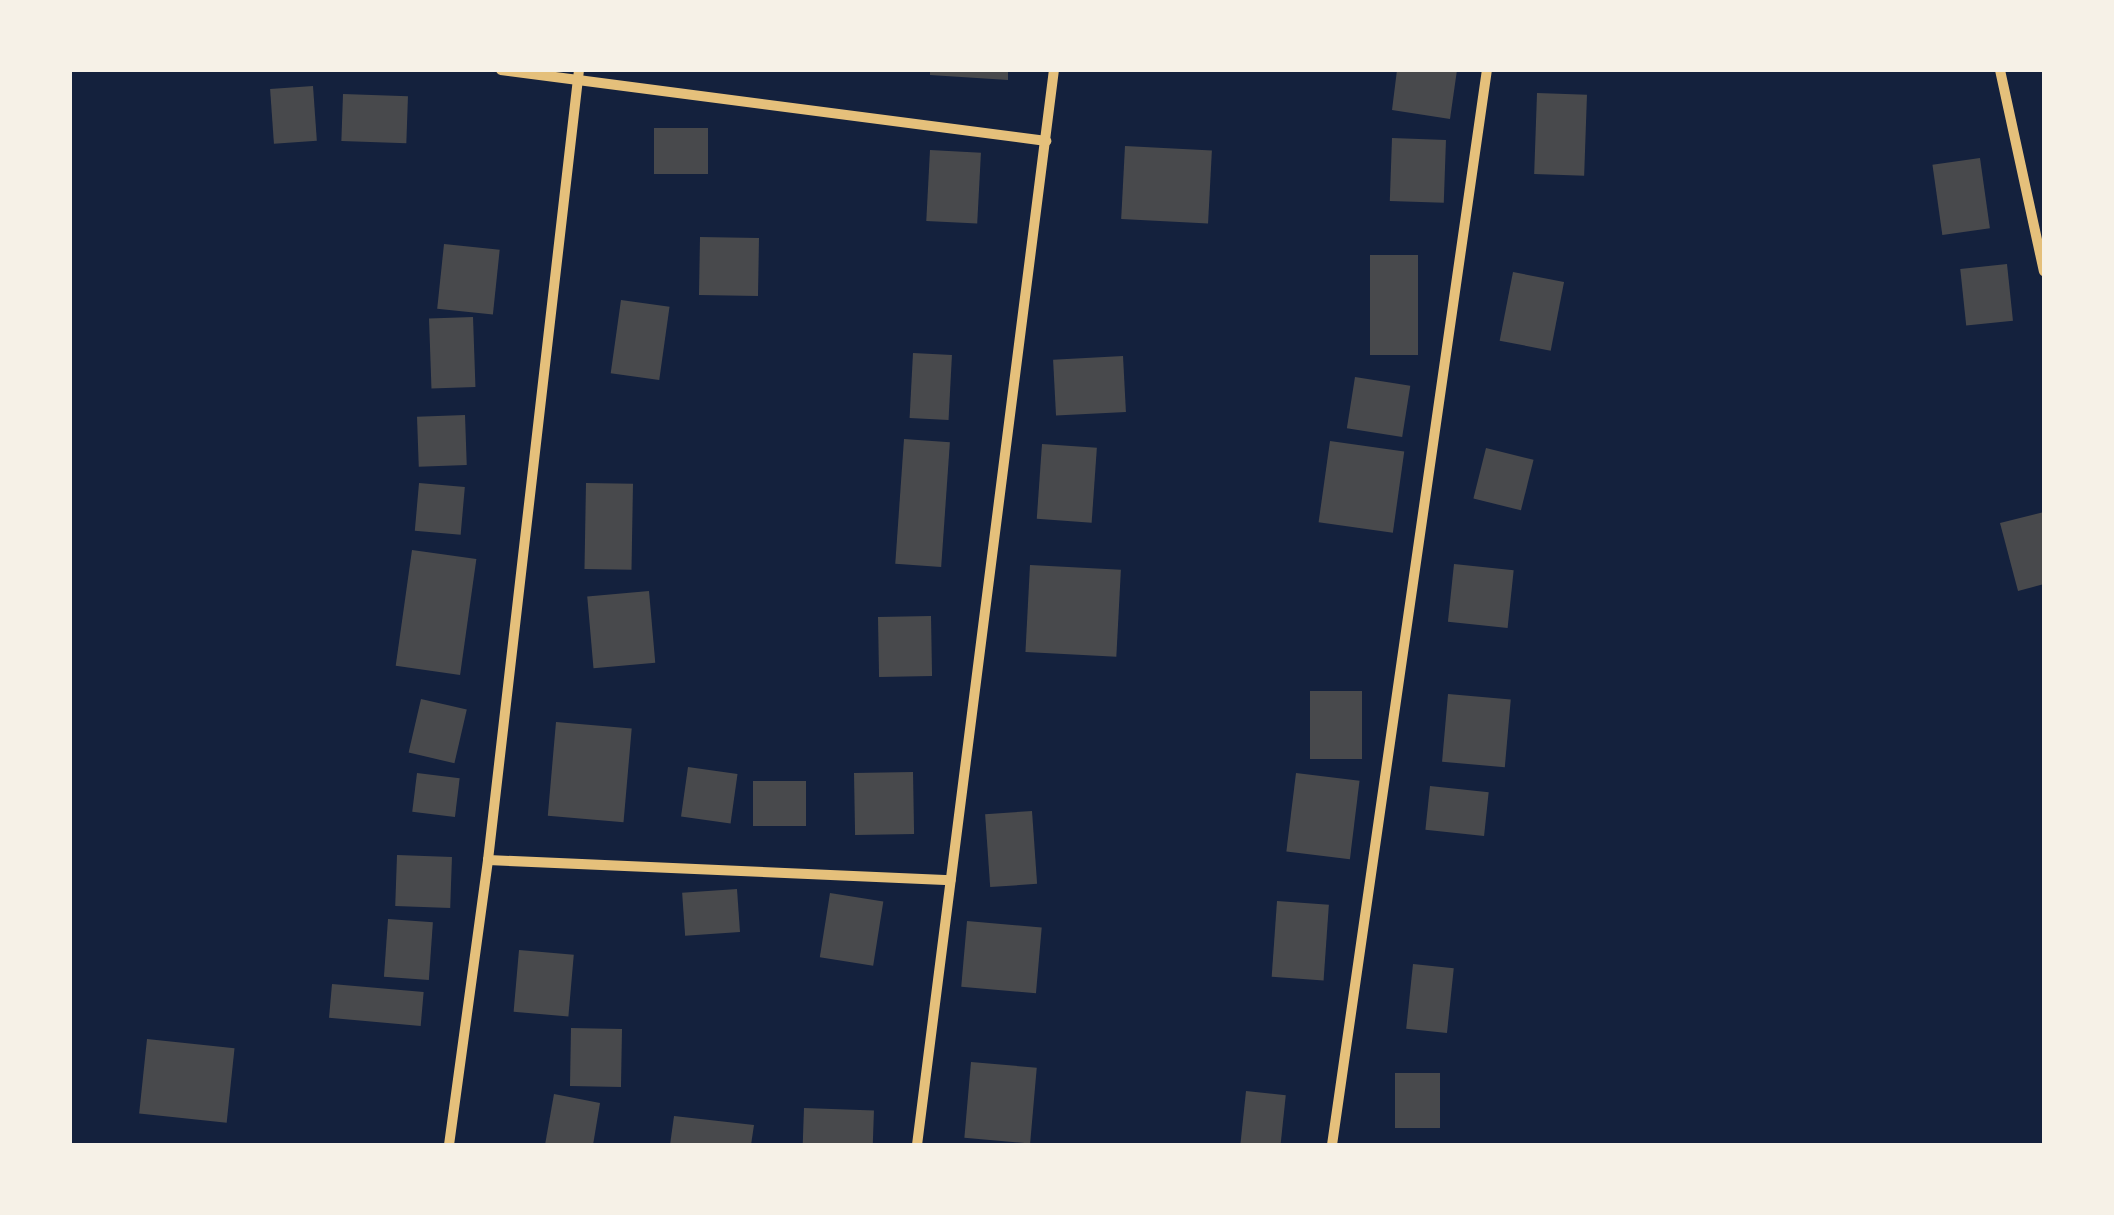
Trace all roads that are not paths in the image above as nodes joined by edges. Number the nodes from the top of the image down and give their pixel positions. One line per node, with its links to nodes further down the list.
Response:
1 (500, 70): 5 (street)
2 (1054, 70): 6 (street)
3 (1487, 70): 12 (street)
4 (2000, 70): 7 (street)
5 (579, 73): 6 (street); 8 (street)
6 (1046, 141): 9 (street)
7 (2044, 272)
8 (488, 860): 9 (street); 10 (street)
9 (951, 880): 11 (street)
10 (449, 1145)
11 (917, 1145)
12 (1332, 1145)

